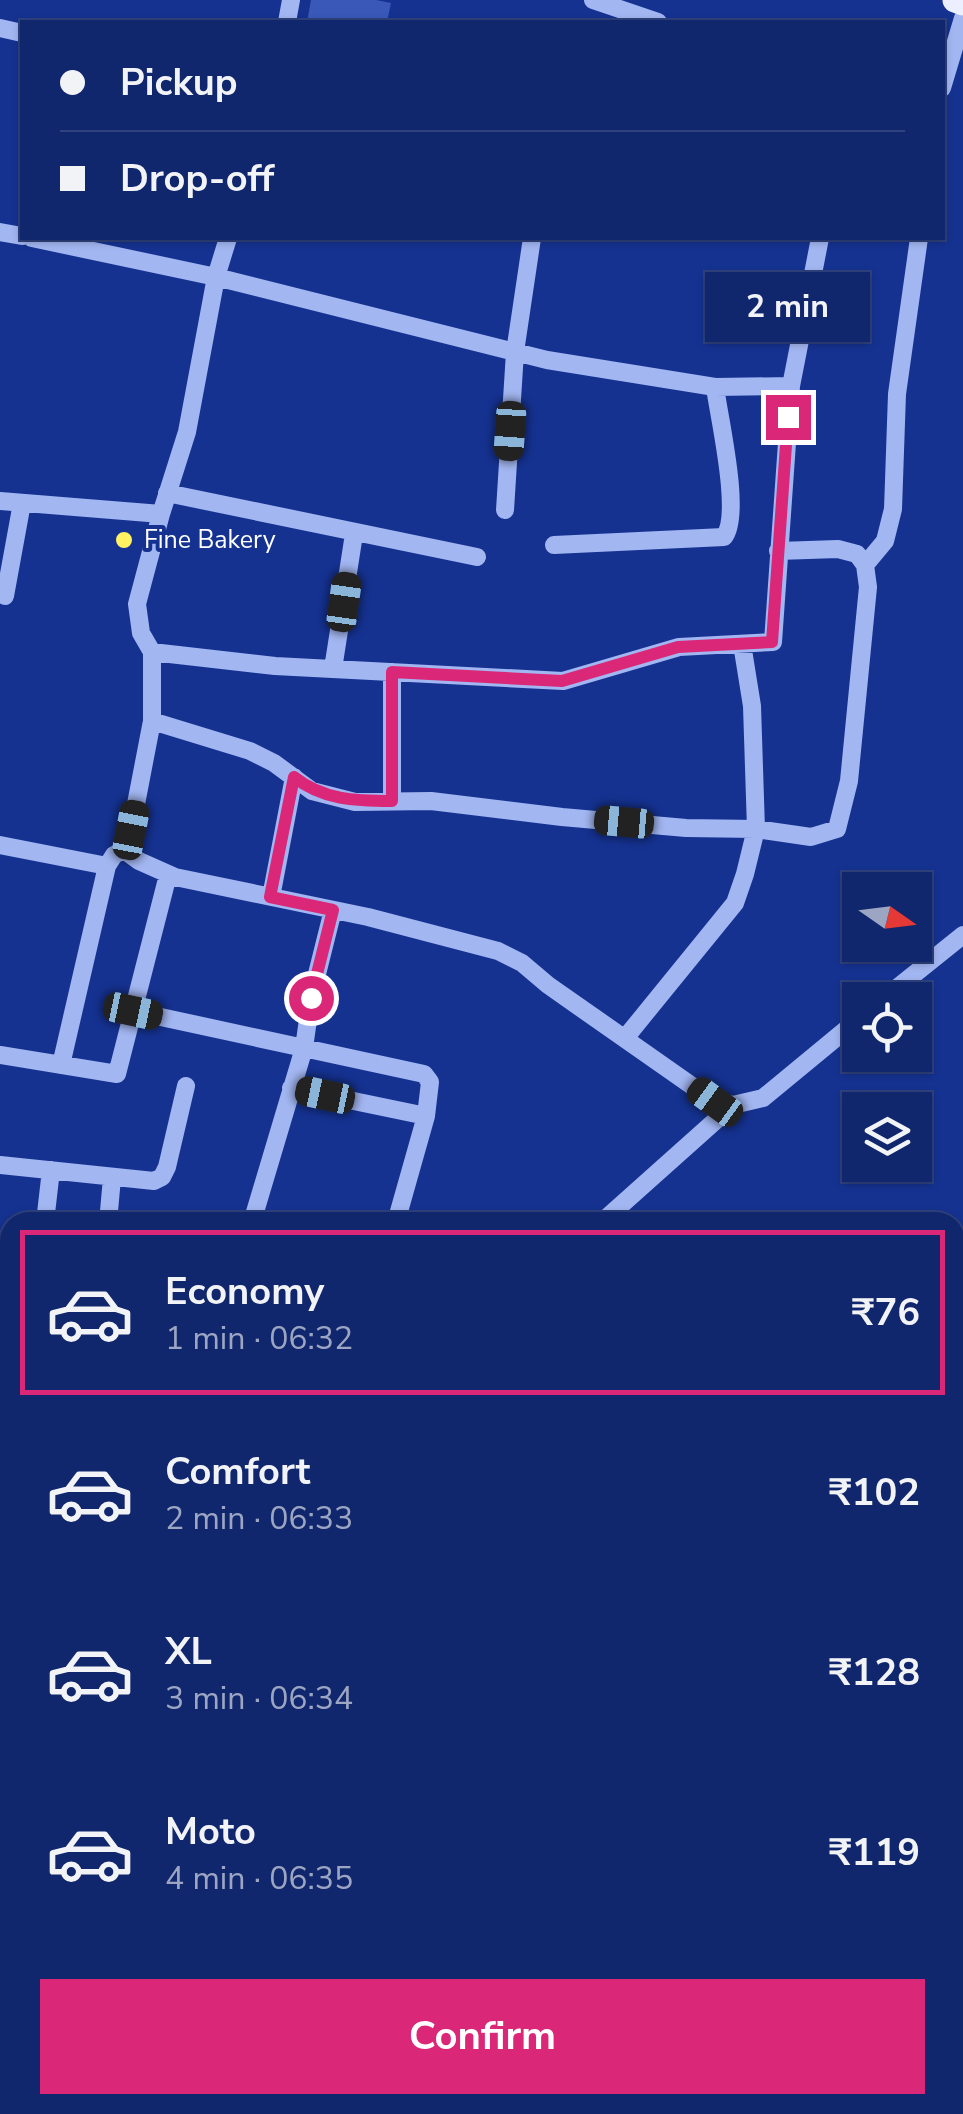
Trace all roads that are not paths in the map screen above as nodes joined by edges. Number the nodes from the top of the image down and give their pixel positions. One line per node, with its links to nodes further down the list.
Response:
1 (593, 0): 5 (street)
2 (956, 0): 3 (main road)
3 (963, 3)
4 (963, 18): 6 (street)
5 (652, 20)
6 (945, 78)
7 (41, 240): 12 (street)
8 (227, 240): 12 (street)
9 (532, 240): 13 (street)
10 (820, 240): 14 (street)
11 (918, 240): 25 (street)
12 (216, 277): 13 (street); 16 (street)
13 (515, 352): 15 (street); 19 (street)
14 (791, 386): 15 (street); 23 (street)
15 (715, 388): 22 (street)
16 (167, 493): 20 (street); 21 (street)
17 (0, 502): 18 (street)
18 (22, 503): 20 (street); 26 (street)
19 (505, 510)
20 (161, 514): 28 (street)
21 (354, 534): 24 (street); 29 (street)
22 (554, 544)
23 (778, 551): 25 (street); 27 (street)
24 (477, 558)
25 (864, 565): 34 (street)
26 (4, 596)
27 (742, 644): 30 (street); 34 (street)
28 (152, 652): 29 (street); 31 (street)
29 (333, 670): 30 (street)
30 (392, 672): 33 (street)
31 (152, 721): 32 (street); 36 (street)
32 (294, 777): 33 (street); 39 (street)
33 (392, 801): 34 (street)
34 (756, 829): 45 (street)
35 (0, 845): 37 (street)
36 (124, 850): 37 (street); 38 (street)
37 (107, 866): 48 (street)
38 (168, 875): 39 (street); 43 (street)
39 (270, 897): 40 (street)
40 (333, 910): 45 (street); 46 (street)
41 (963, 936): 42 (street)
42 (905, 982)
43 (133, 1011): 46 (street); 48 (street)
44 (842, 1033): 51 (street)
45 (626, 1037): 51 (street)
46 (304, 1048): 50 (street); 52 (street)
47 (0, 1055): 48 (street)
48 (60, 1065)
49 (186, 1086): 55 (street)
50 (292, 1088): 52 (street); 58 (street)
51 (733, 1105): 60 (street)
52 (426, 1116): 59 (street)
53 (0, 1166): 54 (street)
54 (51, 1170): 55 (street); 56 (street)
55 (112, 1178): 57 (street)
56 (46, 1212)
57 (109, 1212)
58 (255, 1212)
59 (399, 1212)
60 (613, 1212)

